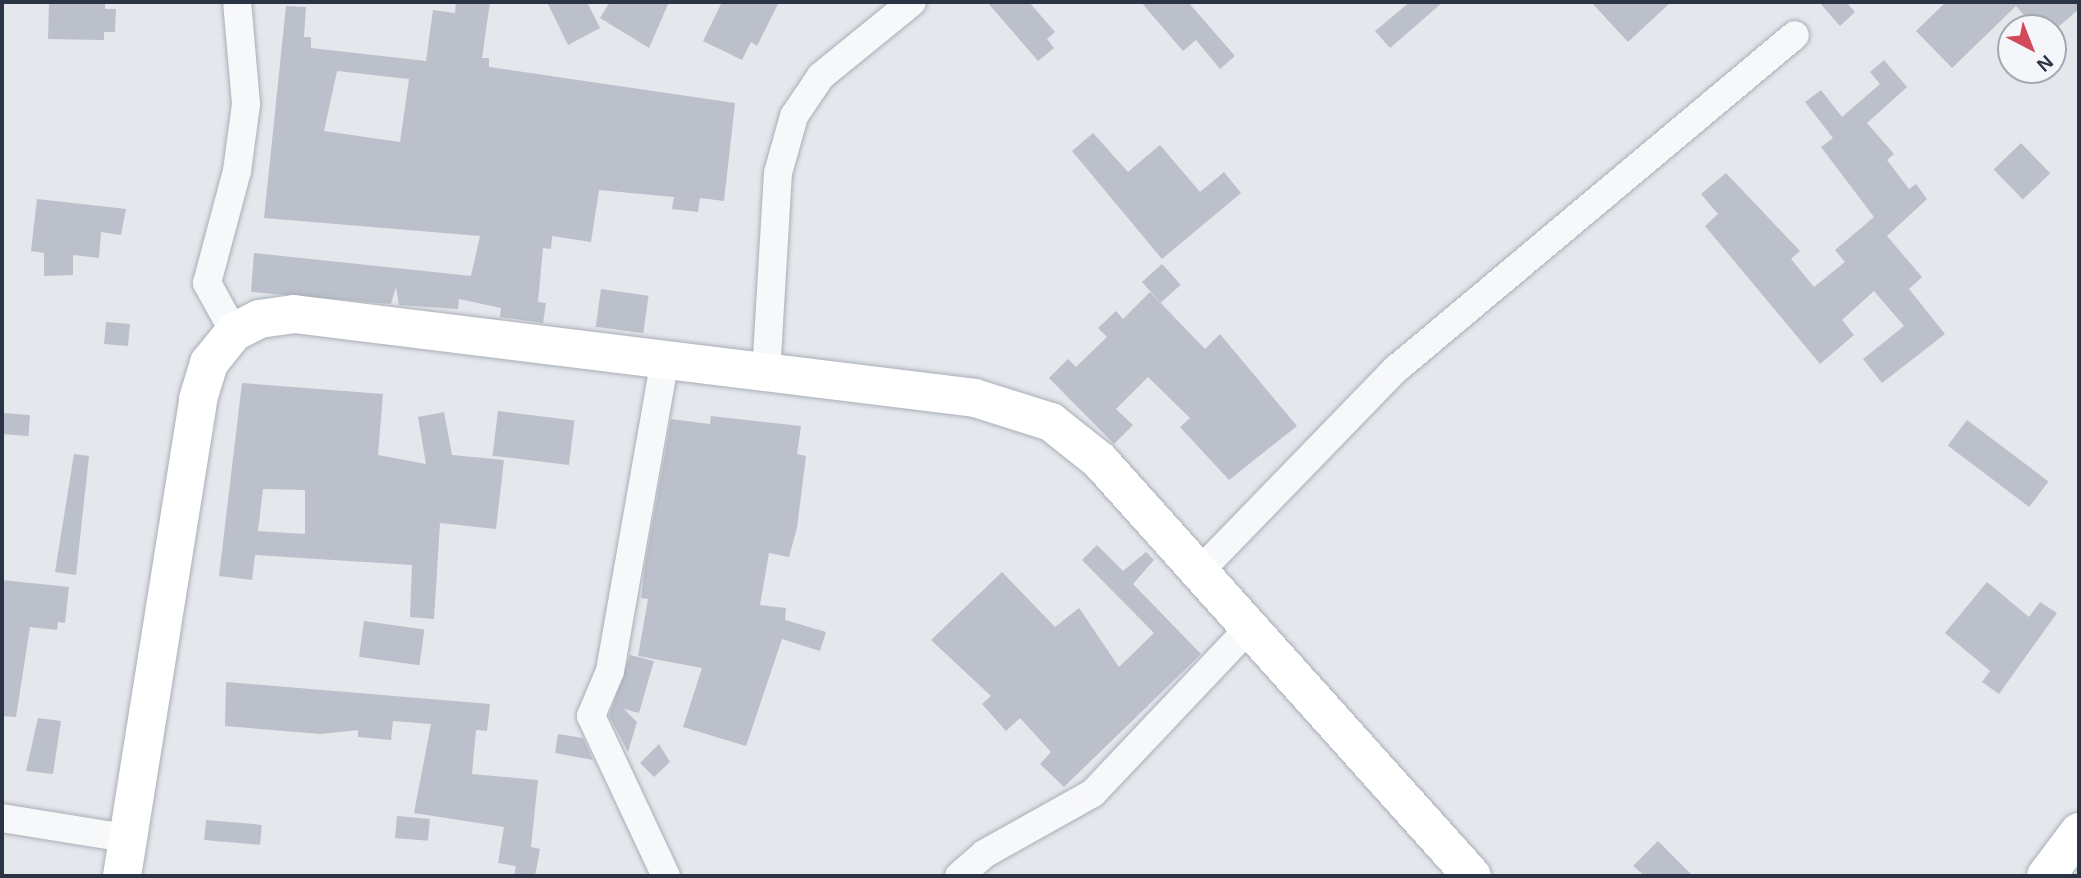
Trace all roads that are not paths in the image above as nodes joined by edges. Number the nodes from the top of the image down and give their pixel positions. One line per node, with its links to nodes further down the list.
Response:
1 (237, 2): 4 (street)
2 (912, 2): 6 (street)
3 (1795, 35): 7 (street)
4 (233, 332): 5 (main road); 11 (main road)
5 (666, 359): 6 (main road); 13 (street)
6 (766, 374): 7 (main road)
7 (1199, 572): 8 (main road)
8 (1249, 628): 14 (street); 15 (main road)
9 (2, 818): 11 (street)
10 (2079, 832): 16 (main road)
11 (125, 838): 12 (main road)
12 (122, 876)
13 (666, 876)
14 (959, 876)
15 (1472, 876)
16 (2046, 876)

